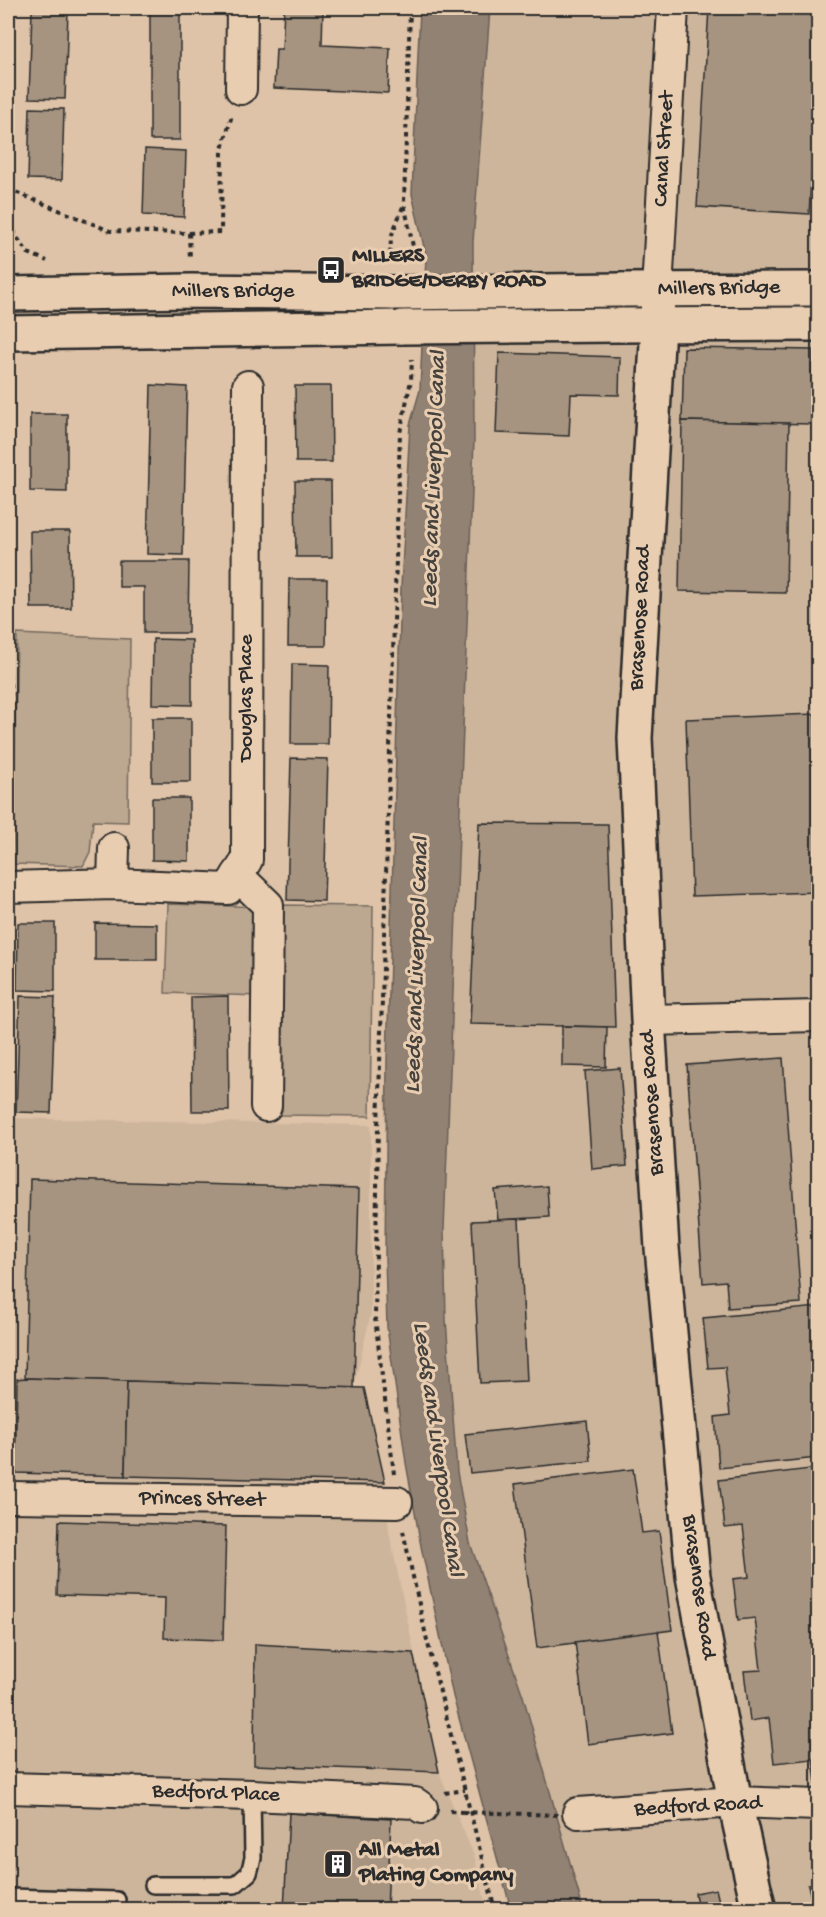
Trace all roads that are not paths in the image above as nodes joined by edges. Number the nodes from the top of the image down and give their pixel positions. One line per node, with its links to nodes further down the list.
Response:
1 (242, 8): 3 (street)
2 (673, 8): 5 (street, Canal Street)
3 (241, 89)
4 (819, 288): 5 (main road, Millers Bridge)
5 (657, 290): 6 (main road, Millers Bridge, bridge); 8 (main road, Brasenose Road)
6 (8, 294)
7 (819, 324): 8 (main road, Millers Bridge)
8 (658, 325): 9 (main road, Millers Bridge, bridge); 16 (main road, Brasenose Road)
9 (11, 345)
10 (248, 386): 12 (street, Douglas Place)
11 (114, 848): 13 (street)
12 (237, 875): 13 (street); 17 (street)
13 (113, 884): 14 (street)
14 (8, 887)
15 (819, 1016): 16 (street)
16 (648, 1020): 22 (main road, Brasenose Road)
17 (266, 1106)
18 (8, 1497): 19 (street, Princes Street)
19 (397, 1502)
20 (8, 1788): 21 (street, Bedford Place)
21 (252, 1795): 24 (street, Bedford Place); 26 (lane)
22 (735, 1802): 23 (street, Bedford Road); 25 (street, Bedford Road); 29 (main road, Brasenose Road)
23 (819, 1805)
24 (422, 1808)
25 (569, 1814)
26 (153, 1885)
27 (8, 1897): 28 (lane)
28 (117, 1900)
29 (759, 1910)

